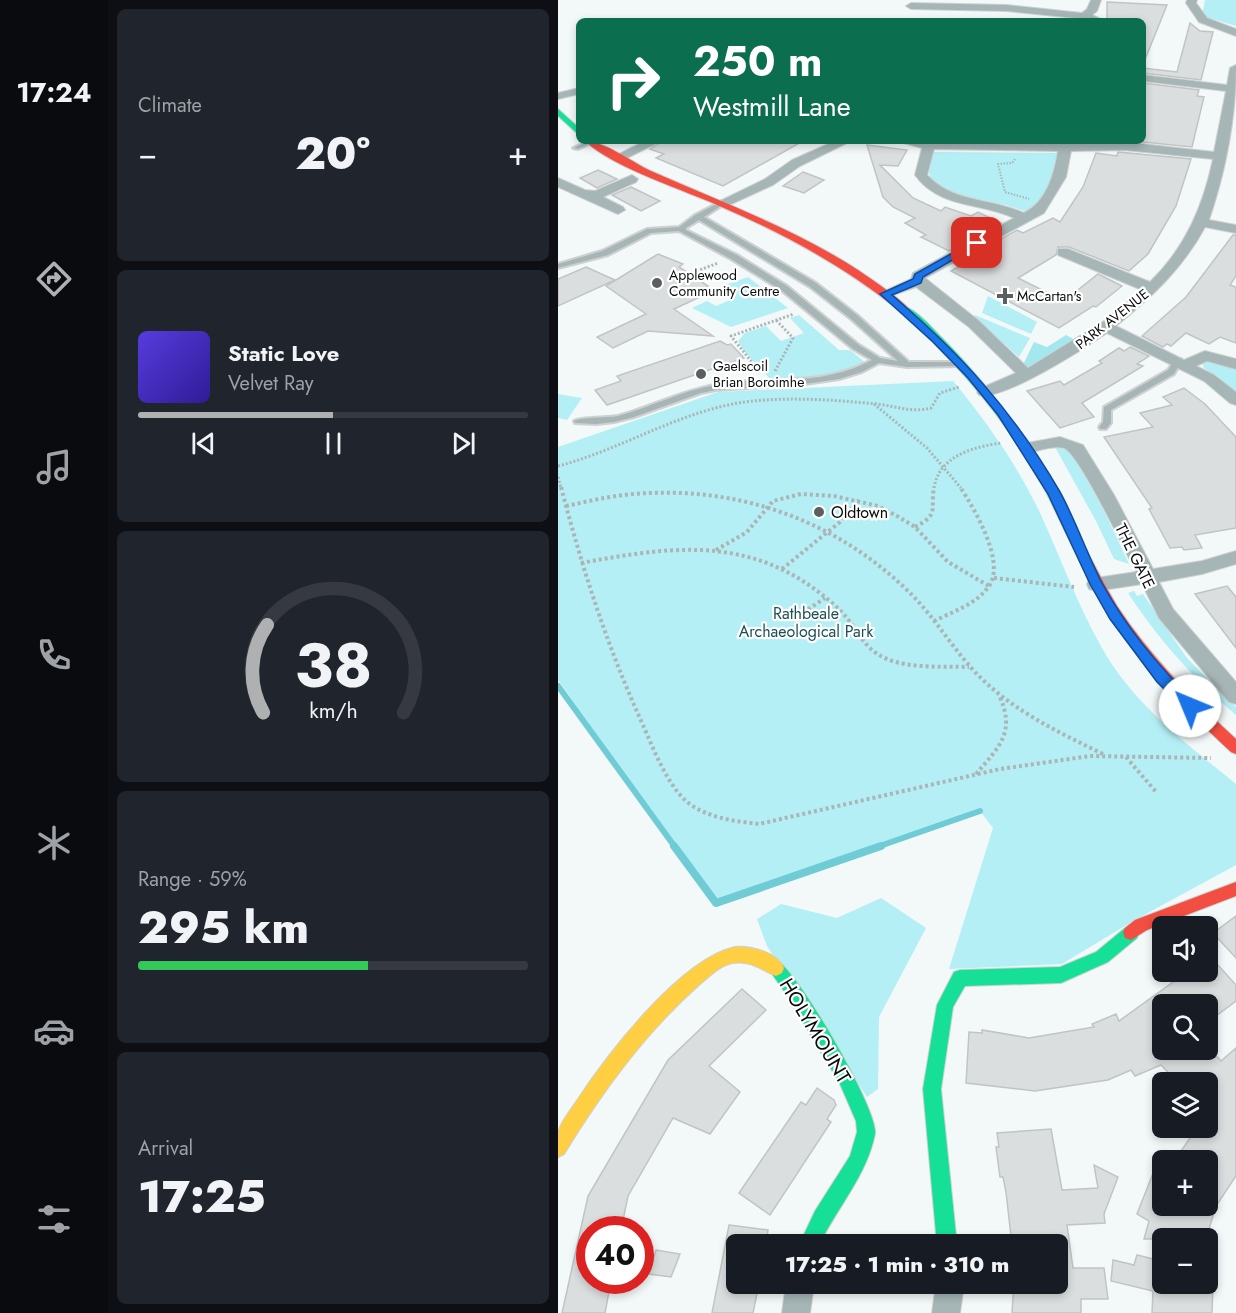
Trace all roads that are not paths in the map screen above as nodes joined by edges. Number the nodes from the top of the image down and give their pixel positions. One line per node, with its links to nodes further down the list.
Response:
1 (1096, 0): 6 (street)
2 (1178, 0): 3 (street)
3 (1192, 0): 9 (street)
4 (909, 3): 5 (street); 7 (street)
5 (984, 4): 6 (street)
6 (1084, 16): 8 (street)
7 (914, 18)
8 (1090, 18)
9 (1236, 33)
10 (1236, 68): 12 (street, PARK AVENUE)
11 (1146, 78): 12 (street)
12 (1234, 89): 17 (street, PARK AVENUE)
13 (576, 92): 14 (street)
14 (559, 95)
15 (558, 111): 16 (street)
16 (576, 130)
17 (1220, 140): 18 (street); 28 (street, PARK AVENUE)
18 (1236, 142)
19 (585, 144): 26 (lane)
20 (593, 144): 29 (street)
21 (648, 144): 29 (street)
22 (838, 144): 34 (street)
23 (922, 144): 25 (street)
24 (1004, 144): 25 (street); 27 (street)
25 (929, 145): 37 (street)
26 (576, 148)
27 (1065, 148): 28 (street); 37 (street)
28 (1218, 156): 38 (street, PARK AVENUE)
29 (617, 158): 30 (street)
30 (646, 172): 31 (lane); 34 (street)
31 (632, 179): 33 (street)
32 (558, 182): 33 (street)
33 (593, 196): 35 (street)
34 (722, 203): 36 (lane); 45 (street)
35 (618, 210)
36 (698, 217): 39 (lane); 51 (lane)
37 (1024, 218): 43 (street)
38 (1201, 222): 40 (street); 44 (street, PARK AVENUE)
39 (681, 229): 42 (lane); 47 (lane)
40 (1236, 229)
41 (1063, 252): 44 (street)
42 (558, 266)
43 (918, 280): 45 (street); 52 (street)
44 (1151, 288): 46 (street, PARK AVENUE)
45 (885, 294): 49 (street)
46 (1106, 327): 48 (street); 52 (street, PARK AVENUE)
47 (878, 360): 51 (lane); 55 (lane)
48 (1182, 363): 50 (street); 54 (street); 56 (lane)
49 (961, 364): 51 (lane); 53 (street)
50 (1236, 364)
51 (907, 365)
52 (1026, 374): 53 (street, PARK AVENUE)
53 (985, 392): 57 (street)
54 (1236, 399)
55 (578, 421)
56 (1103, 427)
57 (1027, 448): 59 (street, THE GATE); 60 (street)
58 (1236, 557): 59 (street)
59 (1145, 576): 60 (street); 61 (street, THE GATE)
60 (1096, 584): 62 (street)
61 (1236, 696)
62 (1236, 748)
63 (1236, 889): 66 (street)
64 (558, 1148): 65 (street, HOLYMOUNT)
65 (815, 1234)
66 (946, 1234)
67 (799, 1294): 69 (street)
68 (949, 1294): 70 (street)
69 (796, 1313)
70 (946, 1313)

